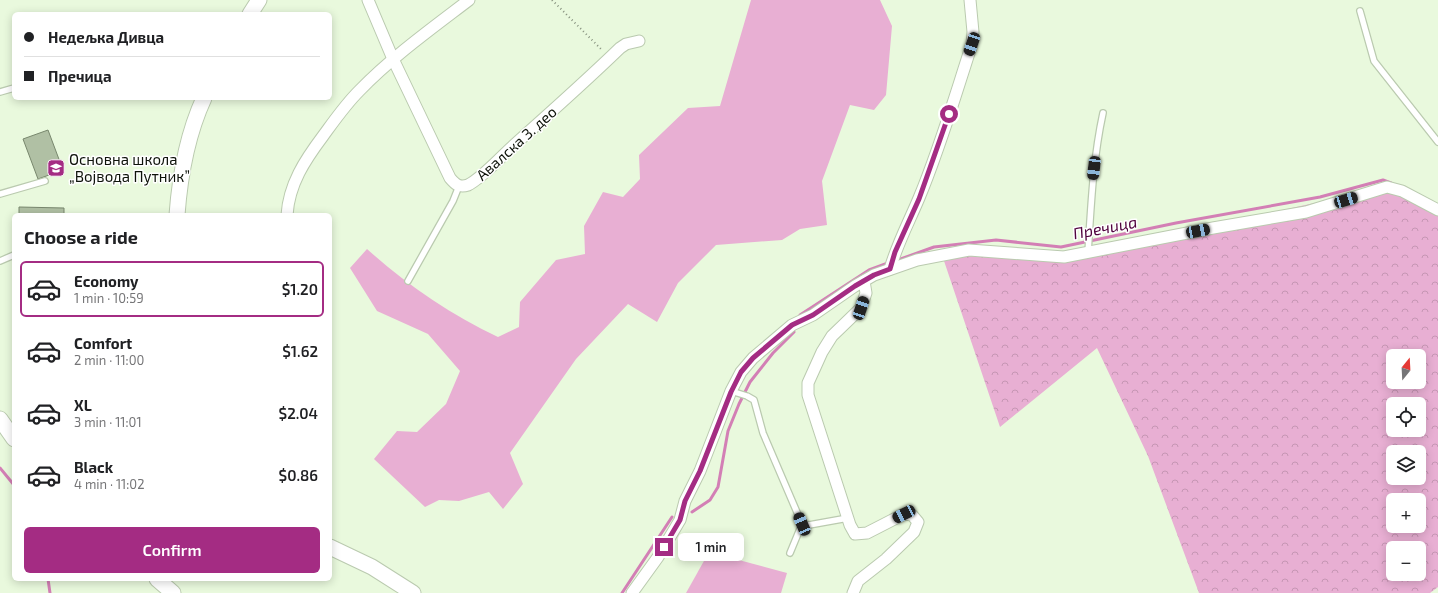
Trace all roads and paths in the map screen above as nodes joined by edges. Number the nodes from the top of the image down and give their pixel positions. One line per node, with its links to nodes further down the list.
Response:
1 (259, 0): 7 (street)
2 (368, 0): 10 (street, Авалска 3. део)
3 (469, 0): 10 (street)
4 (552, 0): 9 (path)
5 (970, 0): 25 (street)
6 (1360, 11): 15 (lane)
7 (251, 12)
8 (639, 41): 9 (street, Авалска 3. део)
9 (610, 58): 17 (street, Авалска 3. део)
10 (393, 59): 17 (street, Авалска 3. део); 21 (street)
11 (12, 89): 12 (lane)
12 (0, 92)
13 (203, 100): 20 (street)
14 (1102, 113): 22 (lane)
15 (1438, 142)
16 (45, 180): 18 (lane)
17 (459, 186): 26 (lane)
18 (0, 194)
19 (1437, 207): 22 (street)
20 (177, 213)
21 (287, 213)
22 (1088, 251): 25 (street)
23 (12, 256): 24 (lane)
24 (0, 261)
25 (890, 268): 27 (street)
26 (408, 281)
27 (864, 281): 28 (street); 31 (street)
28 (735, 393): 32 (lane); 38 (street)
29 (0, 419): 30 (street)
30 (12, 436)
31 (848, 518): 32 (lane); 39 (street)
32 (802, 524): 34 (lane)
33 (332, 548): 37 (street)
34 (790, 553)
35 (159, 581): 36 (street)
36 (173, 593)
37 (413, 593)
38 (632, 593)
39 (853, 593)

